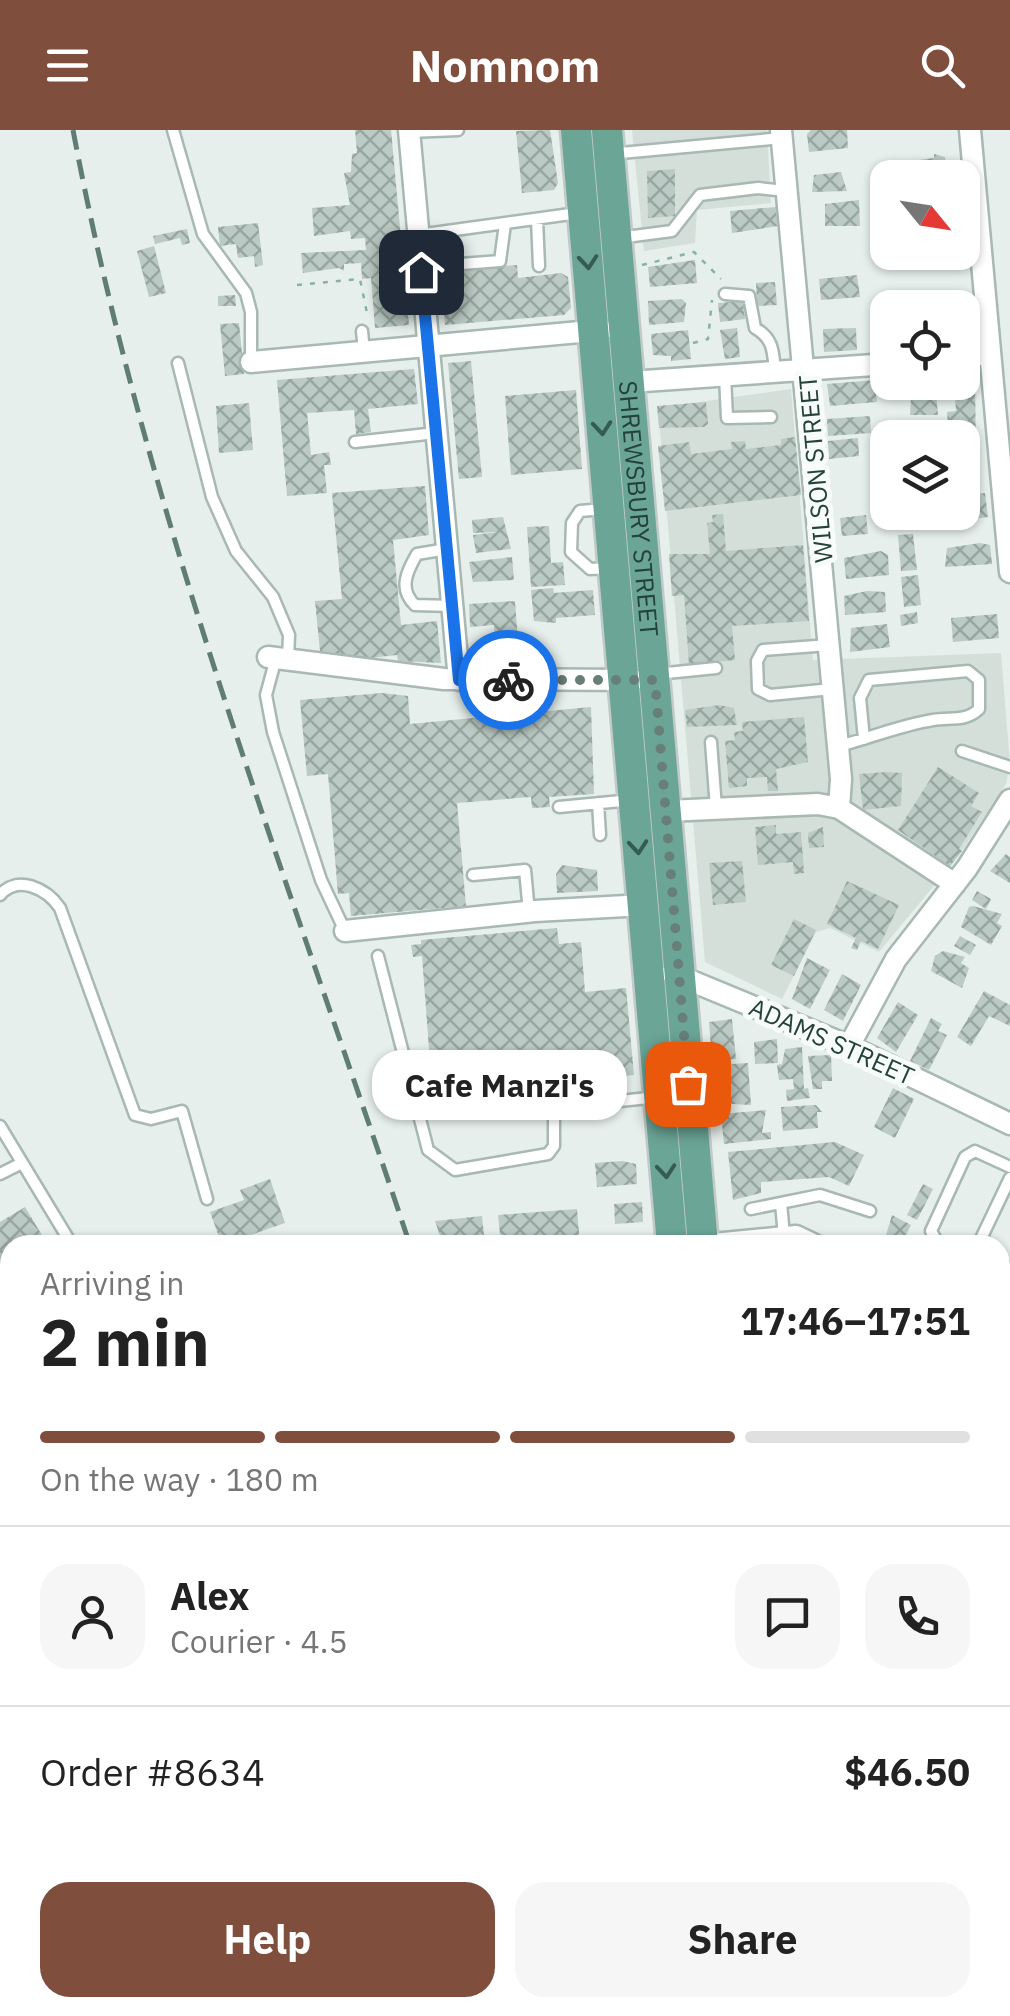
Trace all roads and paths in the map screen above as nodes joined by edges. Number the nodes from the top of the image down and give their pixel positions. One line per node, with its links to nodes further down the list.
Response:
1 (173, 130): 28 (lane)
2 (458, 130): 5 (lane)
3 (576, 130): 9 (main road, SHREWSBURY STREET)
4 (970, 130): 25 (street)
5 (409, 131): 13 (street)
6 (781, 134): 7 (lane); 8 (street, WILSON STREET)
7 (608, 142): 14 (main road, SHREWSBURY STREET)
8 (787, 192): 14 (lane); 30 (street, WILSON STREET)
9 (584, 212): 10 (lane); 21 (main road, SHREWSBURY STREET, one-way to 21)
10 (537, 219): 11 (lane); 16 (lane)
11 (504, 224): 12 (lane); 12 (lane)
12 (450, 231): 13 (lane)
13 (418, 235): 24 (street)
14 (617, 238): 21 (main road, SHREWSBURY STREET)
15 (640, 265): 17 (path)
16 (539, 266)
17 (716, 275): 18 (path); 20 (path)
18 (711, 283)
19 (297, 285): 22 (path)
20 (723, 295): 23 (path); 31 (lane)
21 (609, 330): 24 (street); 33 (main road, SHREWSBURY STREET); 37 (main road, SHREWSBURY STREET, one-way to 37)
22 (365, 337): 24 (street); 28 (street)
23 (693, 343)
24 (428, 346): 35 (street)
25 (988, 354): 26 (street); 40 (street)
26 (980, 355)
27 (178, 362): 43 (lane)
28 (251, 362)
29 (870, 366): 30 (street)
30 (806, 371): 31 (street); 42 (street, WILSON STREET)
31 (775, 373): 32 (street)
32 (725, 376): 33 (street); 34 (lane)
33 (630, 382): 45 (main road, SHREWSBURY STREET)
34 (770, 416)
35 (436, 433): 36 (lane); 38 (street)
36 (355, 442)
37 (610, 509): 39 (main road, SHREWSBURY STREET); 39 (lane)
38 (447, 549): 41 (street); 41 (lane)
39 (615, 568): 45 (main road, SHREWSBURY STREET)
40 (1010, 572)
41 (452, 606): 46 (street)
42 (830, 645): 47 (street, WILSON STREET); 47 (lane)
43 (277, 658): 46 (street); 66 (lane)
44 (716, 668): 45 (lane)
45 (645, 678): 46 (street); 53 (main road, SHREWSBURY STREET); 59 (main road, SHREWSBURY STREET)
46 (459, 680)
47 (834, 689): 50 (street, WILSON STREET)
48 (864, 740): 48 (lane); 50 (lane)
49 (711, 742): 58 (lane)
50 (838, 746): 57 (street, WILSON STREET)
51 (962, 751): 52 (lane)
52 (1010, 767)
53 (634, 800): 55 (lane); 64 (main road, SHREWSBURY STREET, one-way to 64)
54 (1010, 800): 62 (street)
55 (598, 803): 56 (lane); 60 (lane)
56 (559, 806)
57 (840, 808): 58 (street); 62 (street)
58 (716, 809): 59 (street)
59 (668, 811): 68 (main road, SHREWSBURY STREET)
60 (600, 835)
61 (474, 875): 65 (lane)
62 (954, 884): 69 (street)
63 (0, 894): 77 (lane)
64 (644, 905): 65 (street); 68 (main road, SHREWSBURY STREET)
65 (529, 912): 66 (street)
66 (345, 931)
67 (378, 956): 70 (lane)
68 (664, 973): 69 (street, ADAMS STREET); 70 (main road, SHREWSBURY STREET); 83 (main road, SHREWSBURY STREET)
69 (849, 1046): 71 (street, ADAMS STREET)
70 (659, 1097): 82 (main road, SHREWSBURY STREET, one-way to 82)
71 (1010, 1124)
72 (0, 1126): 73 (lane)
73 (22, 1162): 75 (lane); 81 (lane)
74 (1010, 1168): 85 (lane)
75 (0, 1174)
76 (1010, 1178): 86 (lane)
77 (207, 1199)
78 (781, 1203): 79 (lane); 80 (lane); 84 (lane)
79 (751, 1208)
80 (870, 1212)
81 (66, 1235)
82 (671, 1235)
83 (702, 1235)
84 (784, 1235)
85 (934, 1235)
86 (983, 1235)

